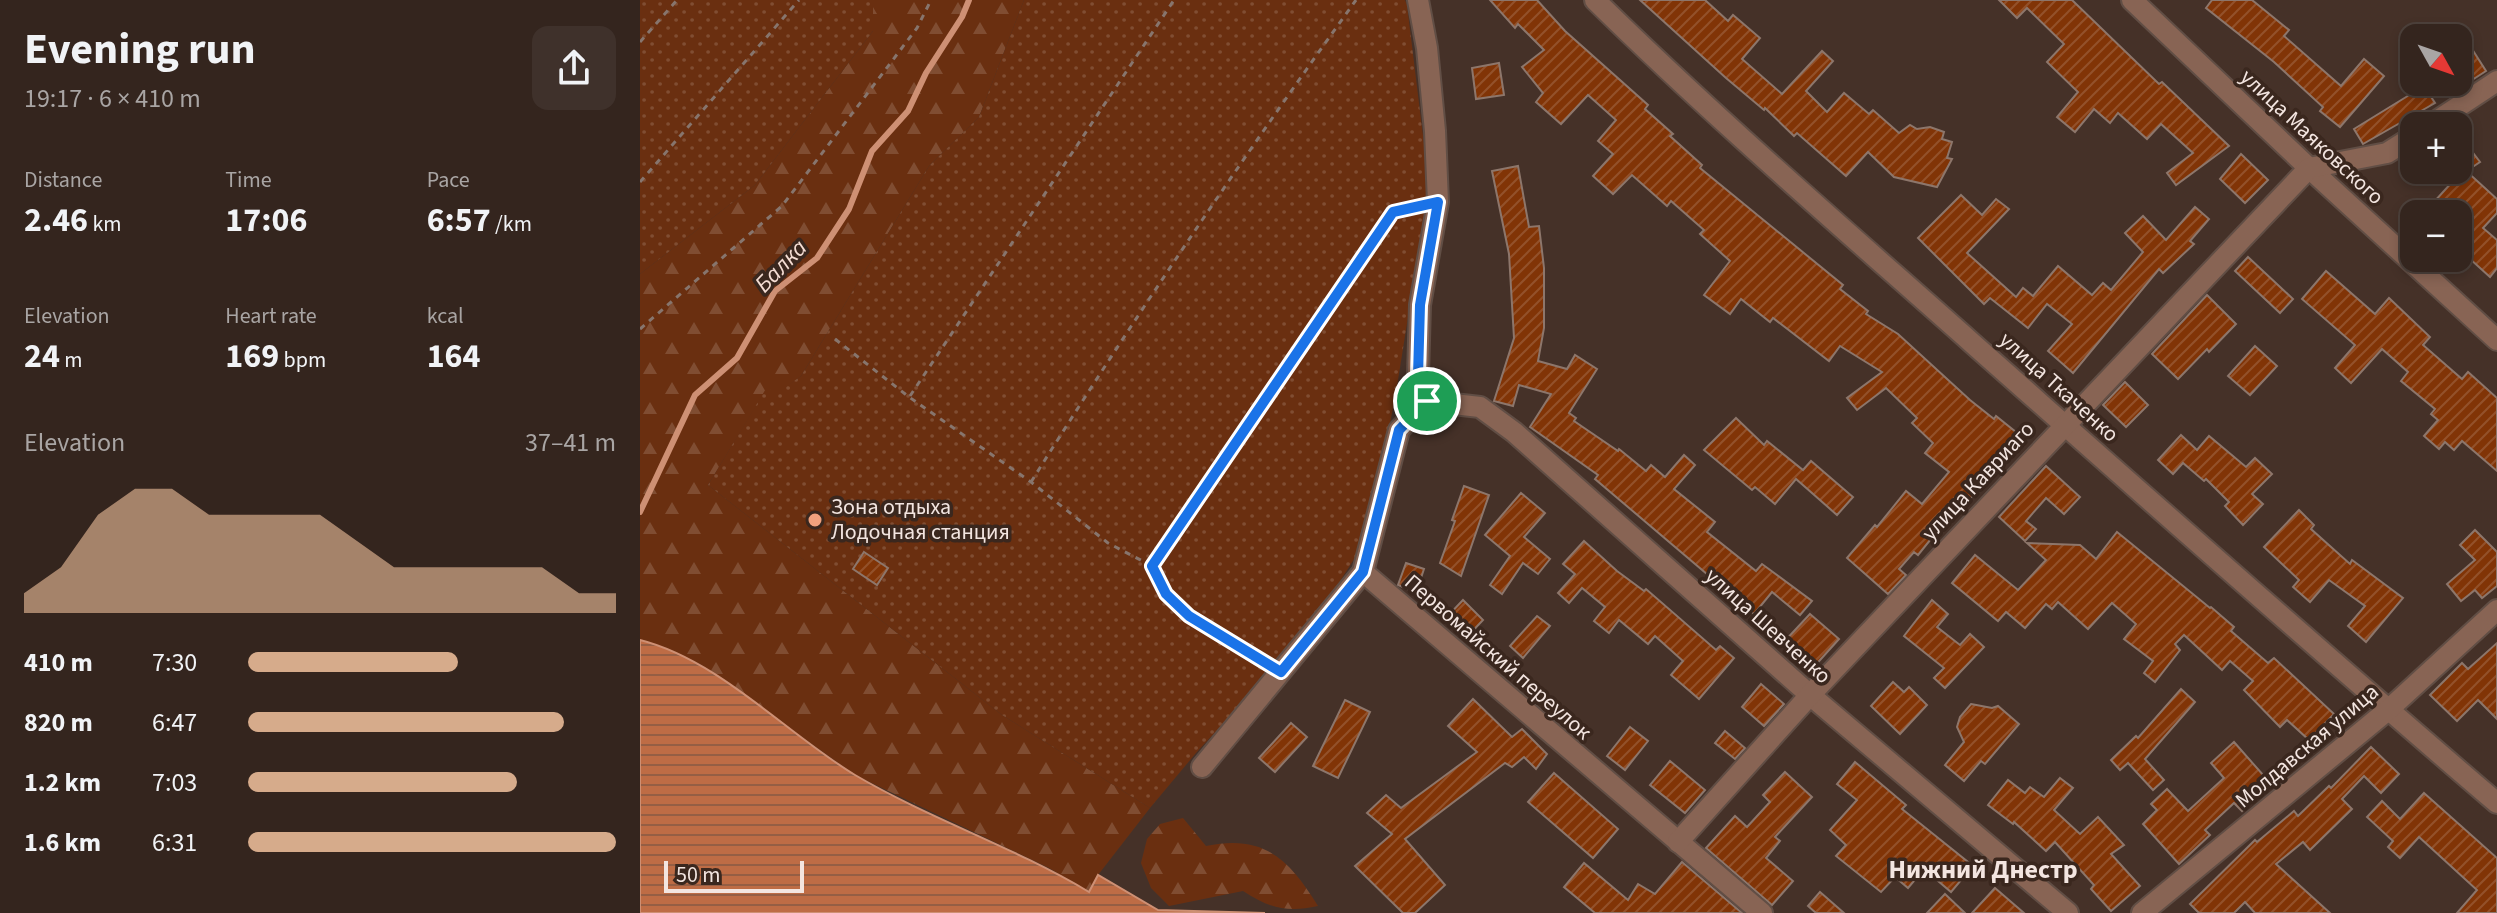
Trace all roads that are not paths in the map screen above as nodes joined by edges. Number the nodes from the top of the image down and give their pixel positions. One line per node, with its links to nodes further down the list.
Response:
1 (1418, 0): 9 (street)
2 (1595, 0): 10 (street, улица Ткаченко)
3 (2132, 0): 7 (street, улица Маяковского)
4 (2497, 81): 5 (street)
5 (2450, 112)
6 (2400, 145): 7 (street)
7 (2309, 168): 8 (street, улица Маяковского); 10 (street, улица Кавриаго)
8 (2497, 340)
9 (1427, 401): 11 (street); 13 (street, улица Шевченко)
10 (2064, 424): 13 (street, улица Кавриаго); 14 (street, улица Ткаченко)
11 (1363, 572): 15 (street); 17 (street, Первомайский переулок)
12 (2497, 610): 14 (street, Молдавская улица)
13 (1810, 695): 17 (street, улица Кавриаго); 19 (street, улица Шевченко)
14 (2388, 710): 16 (street, улица Ткаченко); 20 (street, Молдавская улица)
15 (1202, 767)
16 (2497, 803)
17 (1678, 842): 18 (street, Первомайский переулок)
18 (1762, 913)
19 (2068, 913)
20 (2142, 913)

